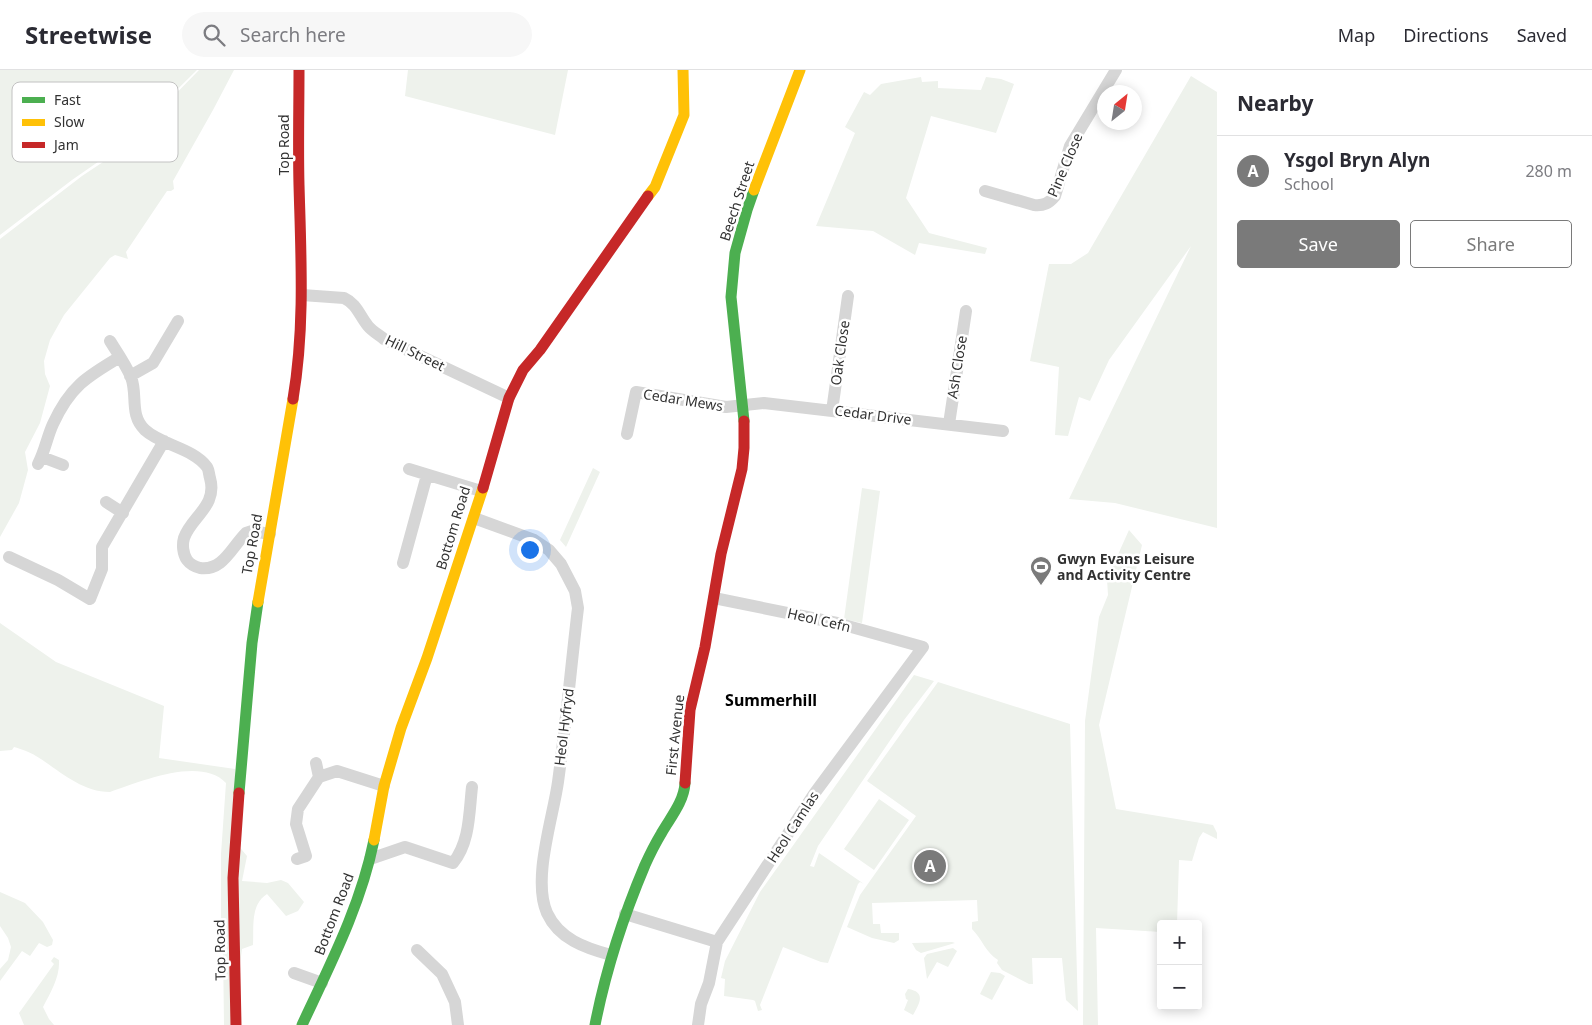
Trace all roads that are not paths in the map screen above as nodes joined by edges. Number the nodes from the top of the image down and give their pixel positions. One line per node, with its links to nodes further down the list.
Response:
1 (300, 70): 6 (street, Top Road)
2 (683, 70): 13 (street, Bottom Road)
3 (800, 70): 14 (street, Beech Street)
4 (1116, 70): 5 (street, Pine Close)
5 (985, 191)
6 (302, 295): 13 (street, Hill Street); 27 (street, Top Road)
7 (848, 296): 15 (street, Oak Close)
8 (966, 311): 16 (street, Ash Close)
9 (178, 321): 12 (street)
10 (110, 341): 11 (street)
11 (120, 357): 12 (street); 20 (street)
12 (130, 376): 19 (street)
13 (509, 398): 23 (street, Bottom Road)
14 (742, 406): 15 (street, Cedar Drive); 18 (street, Cedar Mews); 30 (street, First Avenue)
15 (832, 411): 16 (street, Cedar Drive)
16 (948, 424): 17 (street, Cedar Drive)
17 (1003, 430)
18 (627, 434)
19 (164, 441): 25 (street); 27 (street)
20 (63, 465)
21 (409, 470): 22 (street)
22 (427, 475): 23 (street); 29 (street)
23 (481, 491): 26 (street, Bottom Road)
24 (106, 502): 25 (street)
25 (123, 513): 28 (street)
26 (474, 518): 34 (street, Bottom Road); 41 (street, Heol Hyfryd)
27 (270, 534): 44 (street, Top Road)
28 (9, 557)
29 (403, 563)
30 (714, 598): 31 (street, Heol Cefn); 38 (street, First Avenue)
31 (923, 647): 39 (street, Heol Camlas)
32 (316, 762): 33 (street)
33 (319, 777): 34 (street); 36 (street)
34 (384, 786): 37 (street, Bottom Road)
35 (472, 787): 37 (street)
36 (306, 856)
37 (370, 859): 43 (street, Bottom Road)
38 (625, 914): 39 (street); 41 (street, First Avenue)
39 (717, 942): 48 (street, Heol Camlas)
40 (417, 950): 46 (street)
41 (611, 955): 47 (street, First Avenue)
42 (294, 973): 43 (street)
43 (322, 983): 45 (street, Bottom Road)
44 (236, 1025)
45 (302, 1025)
46 (458, 1025)
47 (595, 1025)
48 (698, 1025)

